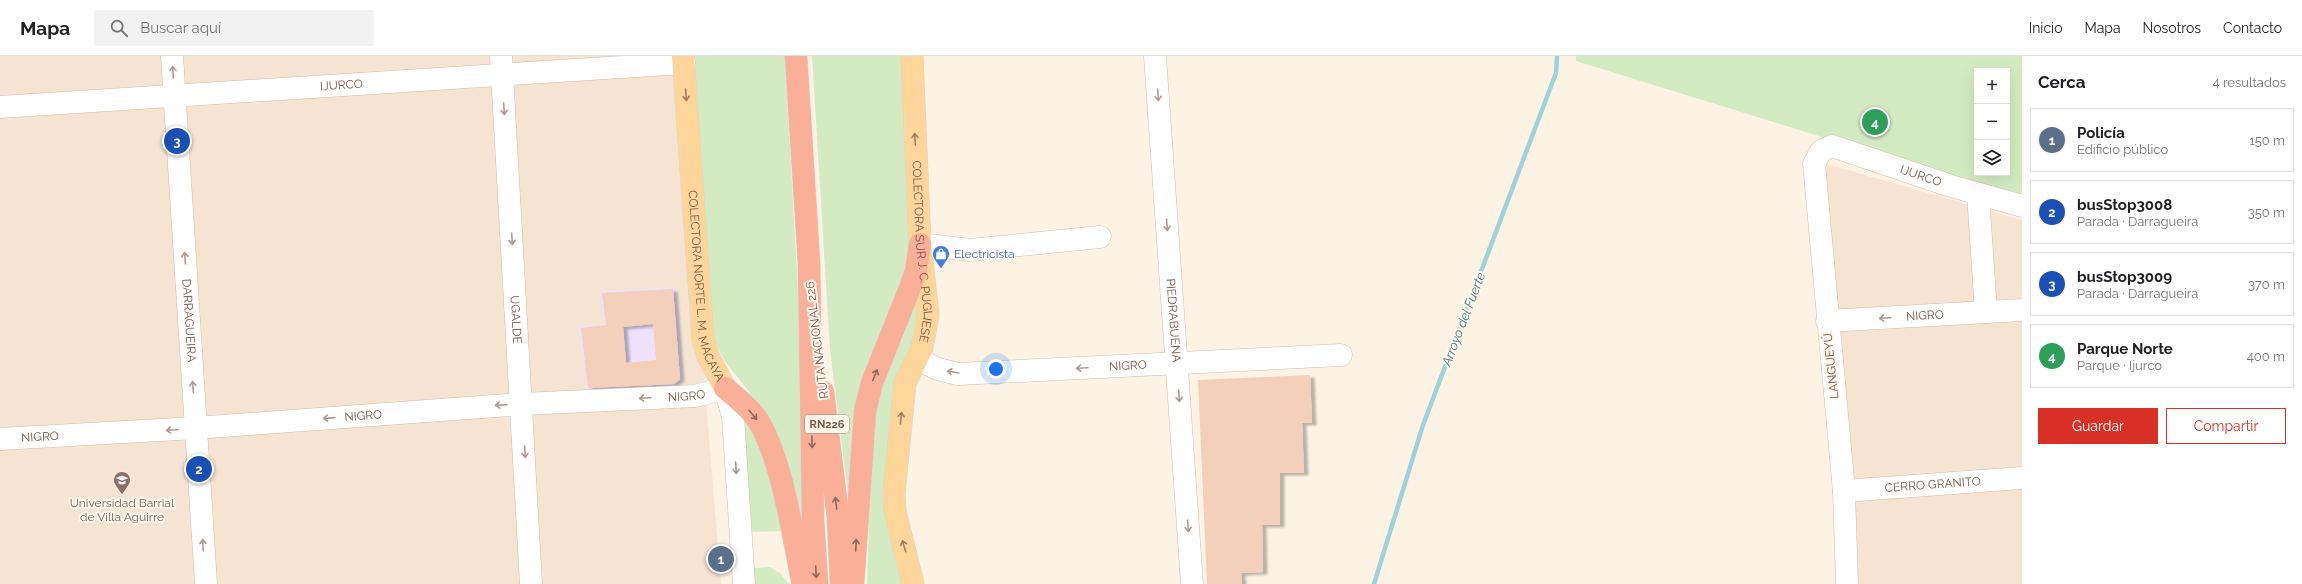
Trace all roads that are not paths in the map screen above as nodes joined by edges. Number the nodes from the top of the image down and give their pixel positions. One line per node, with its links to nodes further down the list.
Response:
1 (172, 56): 7 (street, DARRAGUEIRA, one-way to 1)
2 (796, 56): 14 (highway, RUTA NACIONAL 226 / RN226)
3 (912, 56): 13 (main road, COLECTORA SUR J. C. PUGLIESE, one-way to 3)
4 (1155, 56): 20 (street, PIEDRABUENA, one-way to 20)
5 (683, 59): 6 (street, IJURCO); 21 (main road, COLECTORA NORTE L. M. MACAYA, one-way to 21)
6 (501, 66): 7 (street, IJURCO); 22 (street, UGALDE, one-way to 22)
7 (174, 97): 8 (street, IJURCO); 23 (street, DARRAGUEIRA, one-way to 7)
8 (0, 107)
9 (1821, 151): 10 (street, IJURCO); 17 (street, LANGUEYÚ)
10 (1978, 194): 11 (street, IJURCO); 16 (street)
11 (2022, 206)
12 (1100, 237): 13 (street)
13 (920, 244): 19 (main road, COLECTORA SUR J. C. PUGLIESE); 33 (highway, one-way to 13)
14 (808, 263): 31 (highway, RUTA NACIONAL 226 / RN226, one-way to 31); 32 (highway, RUTA NACIONAL 226 / RN226, one-way to 14)
15 (2022, 310): 16 (street, NIGRO)
16 (1986, 312): 17 (street, NIGRO, one-way to 17)
17 (1827, 321): 26 (street, LANGUEYÚ)
18 (1341, 355): 20 (street, NIGRO)
19 (917, 359): 20 (street, NIGRO, one-way to 19); 34 (main road, COLECTORA SUR J. C. PUGLIESE, one-way to 19)
20 (1177, 363): 35 (street, PIEDRABUENA, one-way to 35)
21 (725, 388): 22 (street, NIGRO, one-way to 22); 29 (street, COLECTORA NORTE L. M. MACAYA, one-way to 29); 30 (highway, one-way to 30)
22 (522, 404): 23 (street, NIGRO, one-way to 23); 28 (street, UGALDE, one-way to 28)
23 (196, 428): 24 (street, NIGRO, one-way to 24); 27 (street, DARRAGUEIRA, one-way to 23)
24 (0, 439)
25 (2022, 478): 26 (street, CERRO GRANITO)
26 (1844, 491): 36 (street, LANGUEYÚ)
27 (206, 584)
28 (531, 584)
29 (744, 584)
30 (803, 584)
31 (817, 584)
32 (842, 584)
33 (853, 584)
34 (913, 584)
35 (1192, 584)
36 (1847, 584)

